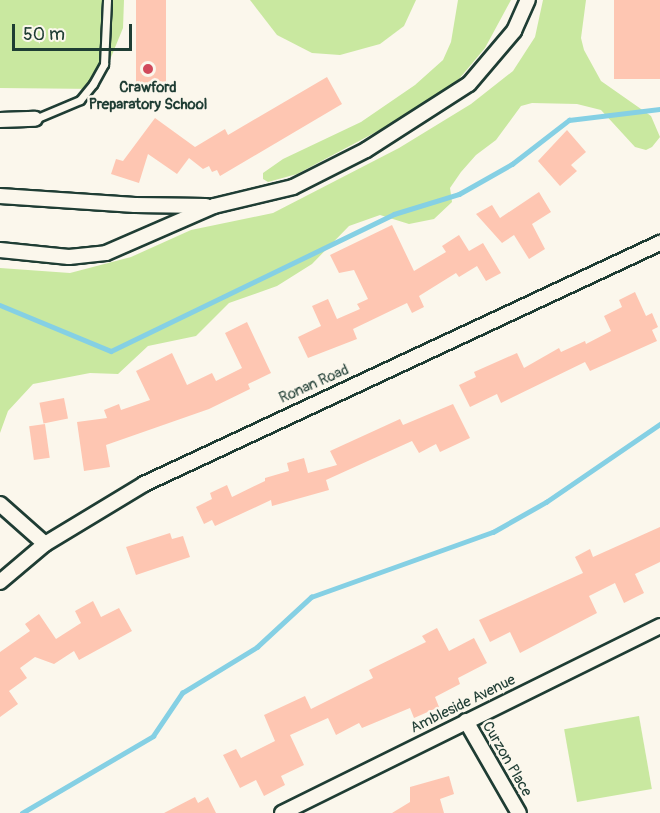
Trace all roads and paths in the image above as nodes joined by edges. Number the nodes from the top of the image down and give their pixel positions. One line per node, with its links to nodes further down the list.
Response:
1 (107, 0): 3 (lane)
2 (528, 0): 6 (street)
3 (35, 119): 4 (street)
4 (0, 120)
5 (0, 196): 6 (street)
6 (214, 206): 8 (street)
7 (660, 243): 10 (street, Ronan Road)
8 (0, 250)
9 (0, 504): 10 (street)
10 (45, 544): 11 (street, Ronan Road)
11 (0, 582)
12 (660, 626): 13 (street, Ambleside Avenue)
13 (466, 721): 14 (street, Ambleside Avenue); 15 (street, Curzon Place)
14 (282, 813)
15 (519, 813)

